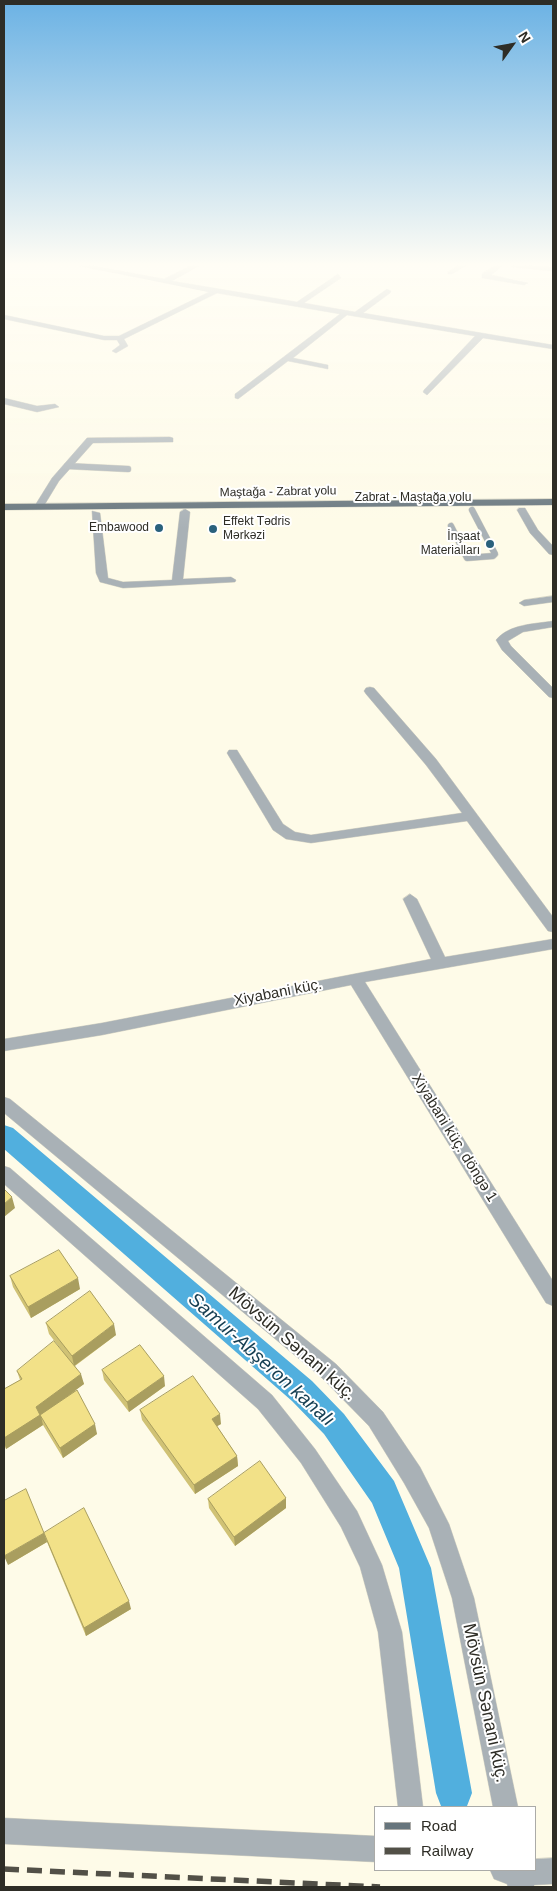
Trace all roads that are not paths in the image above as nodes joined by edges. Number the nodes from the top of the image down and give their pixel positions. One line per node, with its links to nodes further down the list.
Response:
1 (295, 353): 3 (street)
2 (464, 353): 5 (street)
3 (288, 359): 4 (street); 6 (street)
4 (325, 366)
5 (427, 392)
6 (238, 396)
7 (4, 401): 8 (street)
8 (55, 407)
9 (170, 440): 10 (street)
10 (67, 466): 11 (lane); 13 (street)
11 (128, 469)
12 (553, 502): 13 (main road, Maştağa - Zabrat yolu)
13 (39, 506): 14 (main road, Maştağa - Zabrat yolu)
14 (4, 507)
15 (553, 509): 17 (main road, Zabrat - Maştağa yolu)
16 (472, 510): 17 (main road, Zabrat - Maştağa yolu); 18 (main road, Zabrat - Maştağa yolu); 21 (lane)
17 (522, 510): 22 (street)
18 (185, 512): 19 (main road, Zabrat - Maştağa yolu); 24 (street)
19 (95, 513): 20 (main road, Zabrat - Maştağa yolu); 24 (street)
20 (4, 514)
21 (452, 526)
22 (553, 552)
23 (231, 580): 24 (street)
24 (177, 583)
25 (553, 599): 26 (street)
26 (524, 603)
27 (553, 624): 29 (street)
28 (370, 692): 31 (street)
29 (553, 694)
30 (233, 753): 31 (street)
31 (471, 816): 33 (street)
32 (410, 899): 35 (street)
33 (553, 927)
34 (553, 944): 35 (street, Xiyabani küç.)
35 (440, 962): 36 (street, Xiyabani küç.)
36 (355, 979): 37 (street, Xiyabani küç.); 40 (street, Xiyabani küç. döngə 1)
37 (4, 1045)
38 (4, 1104): 42 (street, Mövsün Sənani küç.)
39 (4, 1173): 41 (street)
40 (553, 1297)
41 (411, 1806)
42 (506, 1806)
43 (4, 1831): 44 (street)
44 (374, 1849)
45 (553, 1871): 46 (street)
46 (515, 1875)

